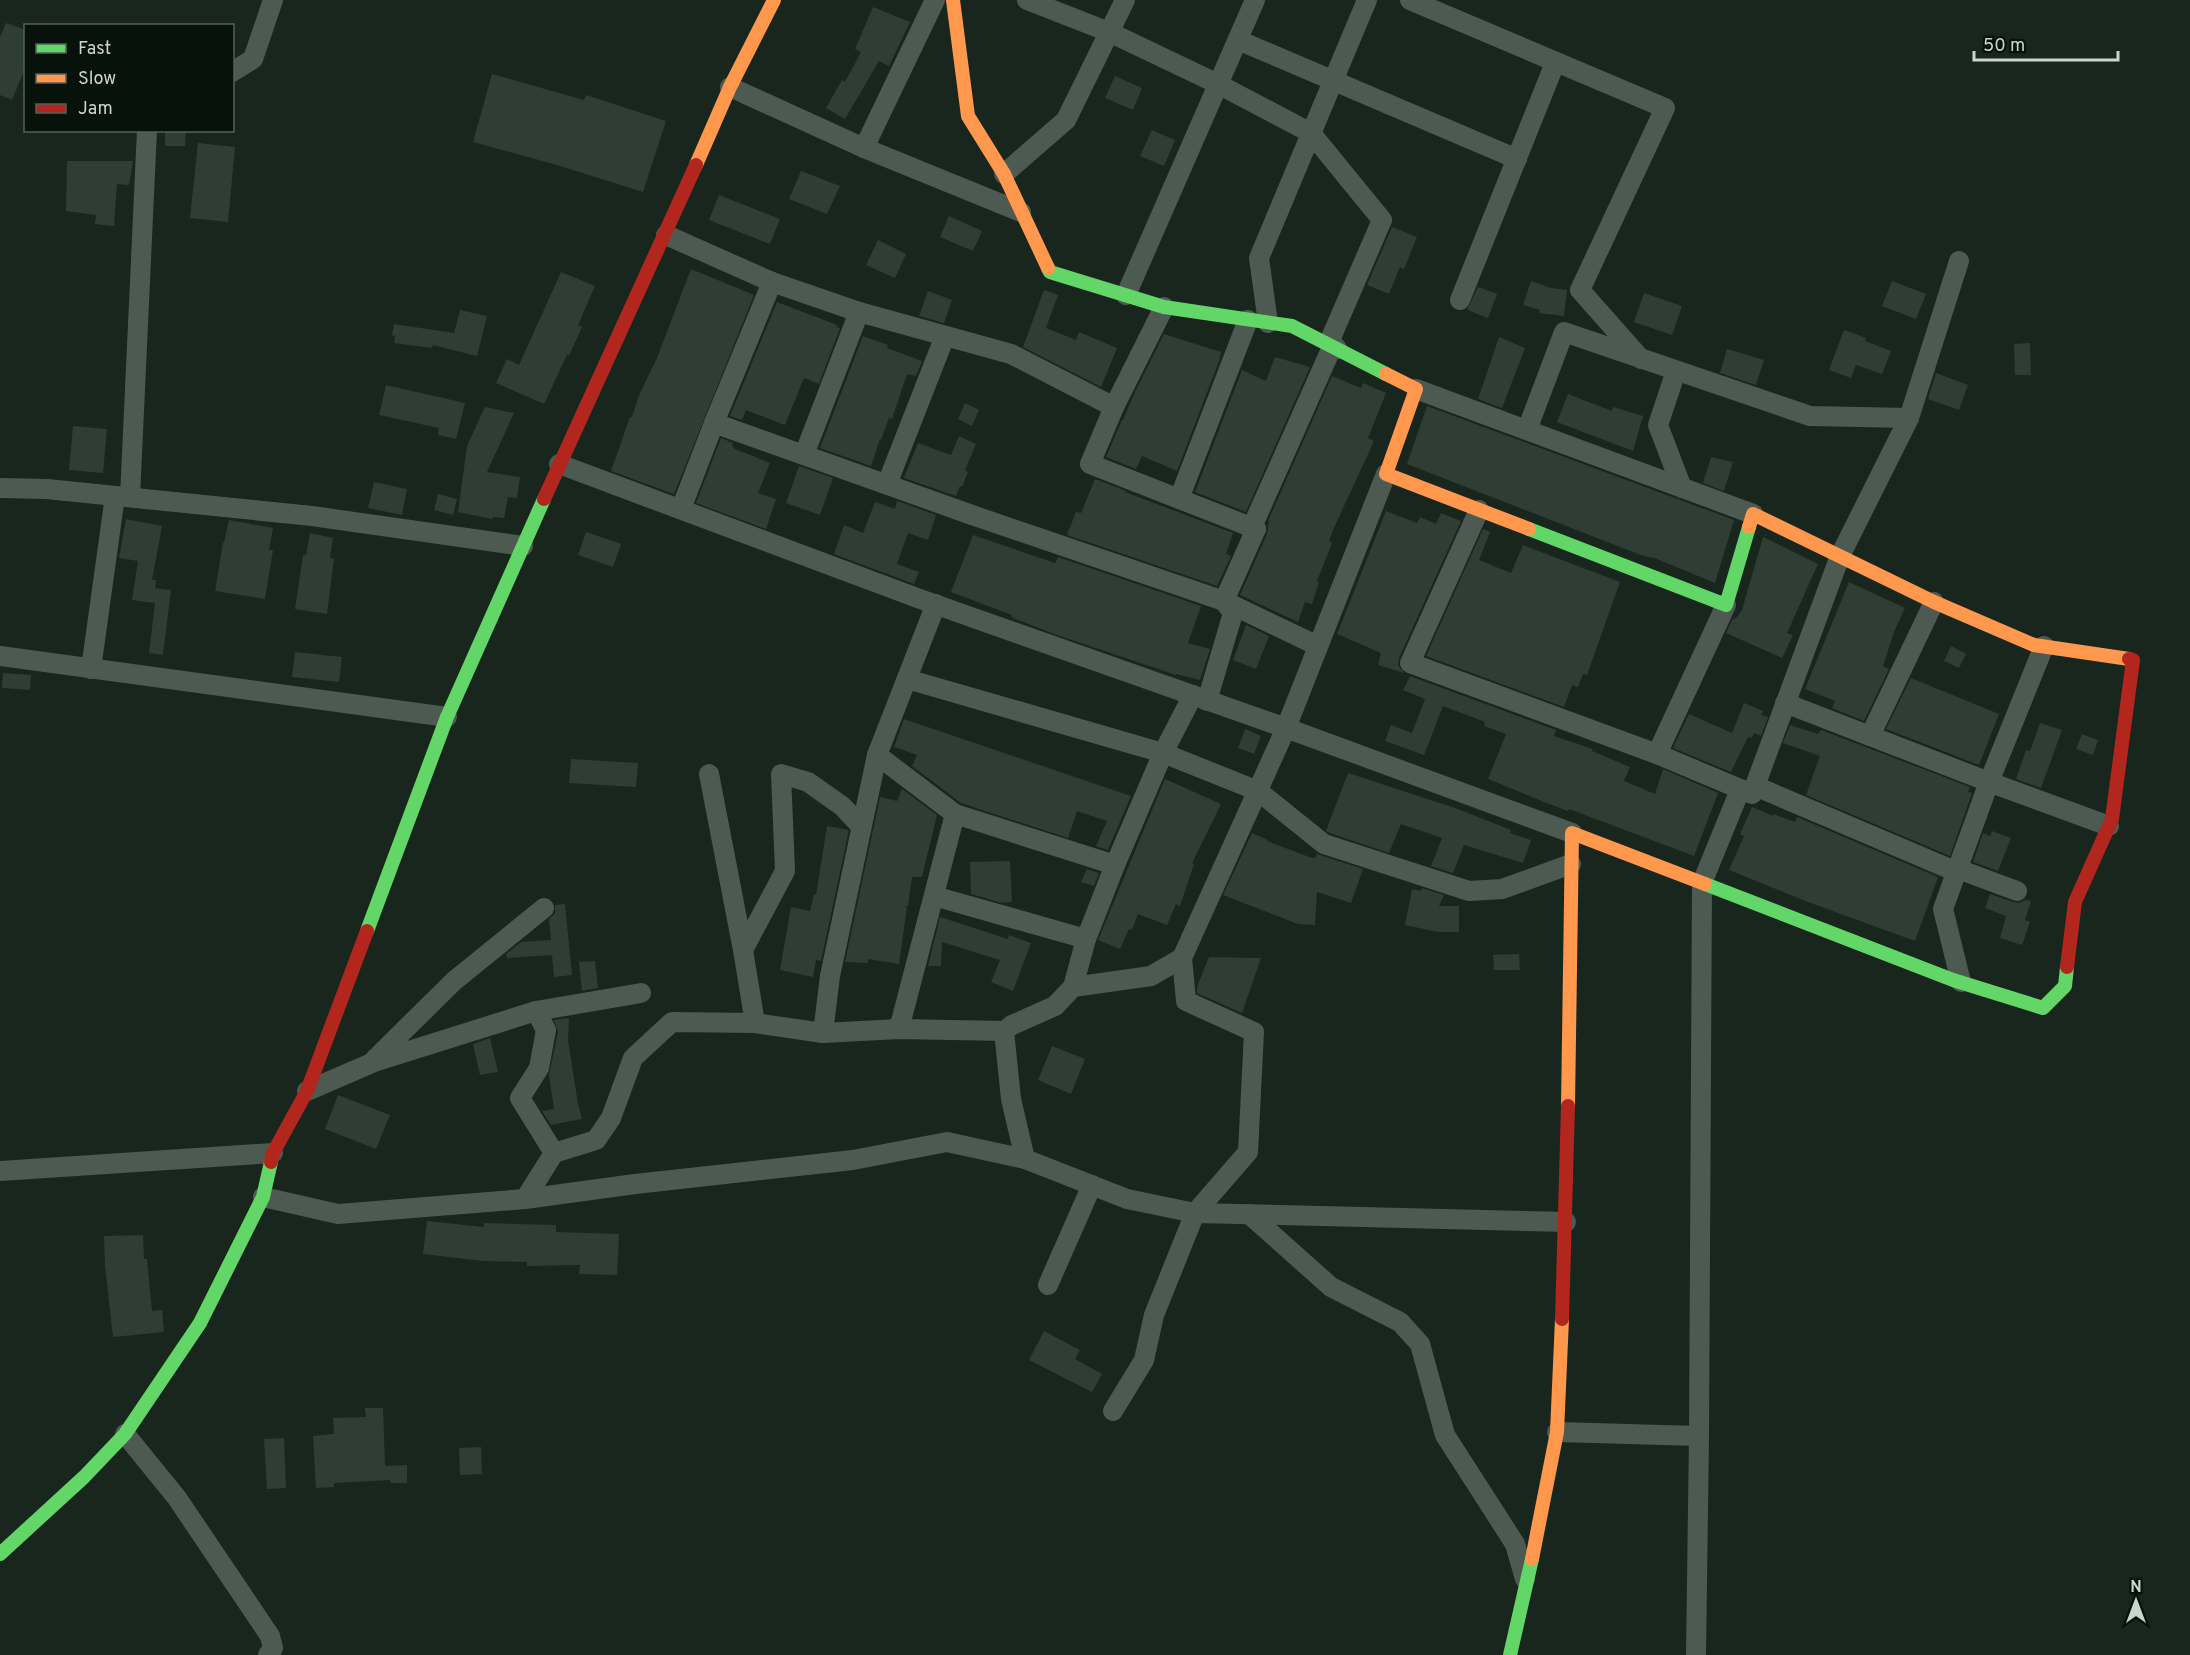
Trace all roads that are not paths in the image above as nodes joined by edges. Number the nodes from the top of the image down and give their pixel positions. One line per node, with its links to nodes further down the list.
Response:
1 (273, 0): 13 (street)
2 (774, 0): 16 (street)
3 (935, 0): 19 (street)
4 (953, 0): 21 (street)
5 (1027, 0): 10 (street)
6 (1125, 0): 10 (street)
7 (1255, 0): 11 (street)
8 (1368, 0): 14 (street)
9 (1410, 0): 12 (street)
10 (1109, 32): 15 (street); 21 (street)
11 (1238, 40): 14 (street); 15 (street)
12 (1555, 63): 20 (street); 34 (street)
13 (234, 71)
14 (1334, 80): 18 (street); 20 (street)
15 (1218, 84): 18 (street); 26 (street)
16 (730, 87): 19 (street); 23 (street)
17 (147, 132): 47 (street)
18 (1311, 133): 31 (street); 33 (street)
19 (864, 148): 22 (street)
20 (1517, 159): 27 (street)
21 (1004, 174): 22 (street)
22 (1021, 212): 26 (street)
23 (666, 235): 25 (street); 42 (street)
24 (1959, 261): 38 (street)
25 (772, 282): 29 (street); 39 (street)
26 (1126, 296): 28 (street)
27 (1461, 300)
28 (1164, 307): 30 (street); 37 (street)
29 (859, 312): 32 (street); 41 (street)
30 (1248, 320): 31 (street); 48 (street)
31 (1268, 323): 33 (street)
32 (945, 336): 37 (street); 44 (street)
33 (1337, 349): 36 (street); 52 (street)
34 (1641, 358): 35 (street); 40 (street)
35 (1676, 371): 38 (street); 46 (street)
36 (1416, 389): 40 (street); 43 (street)
37 (1114, 407): 48 (street)
38 (1909, 418): 54 (street)
39 (714, 423): 41 (street); 49 (street)
40 (1527, 430): 46 (street)
41 (804, 455): 44 (street)
42 (560, 464): 49 (street); 53 (street)
43 (1386, 474): 50 (street); 59 (street)
44 (887, 484): 55 (street)
45 (0, 488): 47 (street)
46 (1682, 488): 51 (street)
47 (122, 496): 53 (street); 62 (street)
48 (1179, 498): 52 (street)
49 (681, 509): 57 (street)
50 (1479, 510): 58 (street); 70 (street)
51 (1754, 514): 54 (street); 58 (street)
52 (1256, 529): 55 (street)
53 (523, 546): 66 (street)
54 (1840, 556): 56 (street); 65 (street)
55 (1224, 601): 59 (street); 64 (street)
56 (1934, 602): 60 (street); 68 (street)
57 (936, 604): 63 (street); 64 (street)
58 (1726, 605): 70 (street)
59 (1318, 646): 67 (street)
60 (2044, 646): 73 (street); 78 (street)
61 (0, 656): 62 (street)
62 (92, 669): 66 (street)
63 (907, 679): 69 (street); 71 (street)
64 (1200, 698): 67 (street); 69 (street)
65 (1785, 703): 68 (street); 74 (street)
66 (447, 717): 99 (street)
67 (1286, 729): 75 (street); 79 (street)
68 (1870, 736): 73 (street)
69 (1163, 753): 75 (street); 81 (street)
70 (1656, 754): 74 (street)
71 (877, 755): 76 (street); 77 (street)
72 (709, 774): 88 (street)
73 (1989, 782): 78 (street); 82 (street)
74 (1747, 788): 82 (street); 83 (street)
75 (1258, 791): 80 (street); 89 (street)
76 (955, 814): 81 (street); 85 (street)
77 (861, 826): 88 (street); 97 (street)
78 (2109, 826): 90 (street)
79 (1572, 833): 80 (street); 83 (street)
80 (1571, 864): 109 (street)
81 (1115, 865): 87 (street)
82 (1958, 869): 84 (street); 90 (street)
83 (1702, 883): 90 (street); 114 (street)
84 (2017, 891)
85 (934, 896): 87 (street); 95 (street)
86 (544, 909): 98 (street)
87 (1086, 939): 91 (street)
88 (744, 950): 94 (street)
89 (1182, 958): 91 (street); 107 (street)
90 (1961, 982)
91 (1073, 987): 96 (street)
92 (641, 993): 93 (street)
93 (536, 1011): 98 (street); 101 (street)
94 (754, 1023): 97 (street); 101 (street)
95 (899, 1029): 96 (street); 97 (street)
96 (1004, 1030): 102 (street)
97 (823, 1033)
98 (374, 1062): 99 (street)
99 (307, 1091): 100 (street)
100 (273, 1153): 103 (street); 105 (street)
101 (554, 1154): 106 (street)
102 (1025, 1159): 104 (street); 106 (street)
103 (0, 1171)
104 (1092, 1185): 107 (street); 110 (street)
105 (263, 1197): 106 (street); 113 (street)
106 (525, 1199)
107 (1195, 1213): 108 (street); 111 (street)
108 (1249, 1214): 109 (street); 116 (street)
109 (1566, 1222): 112 (street)
110 (1048, 1285)
111 (1113, 1411)
112 (1557, 1432): 114 (street); 116 (street)
113 (125, 1434): 115 (street); 117 (street)
114 (1699, 1436): 119 (street)
115 (0, 1554)
116 (1527, 1584): 118 (street)
117 (268, 1655)
118 (1510, 1655)
119 (1696, 1655)

